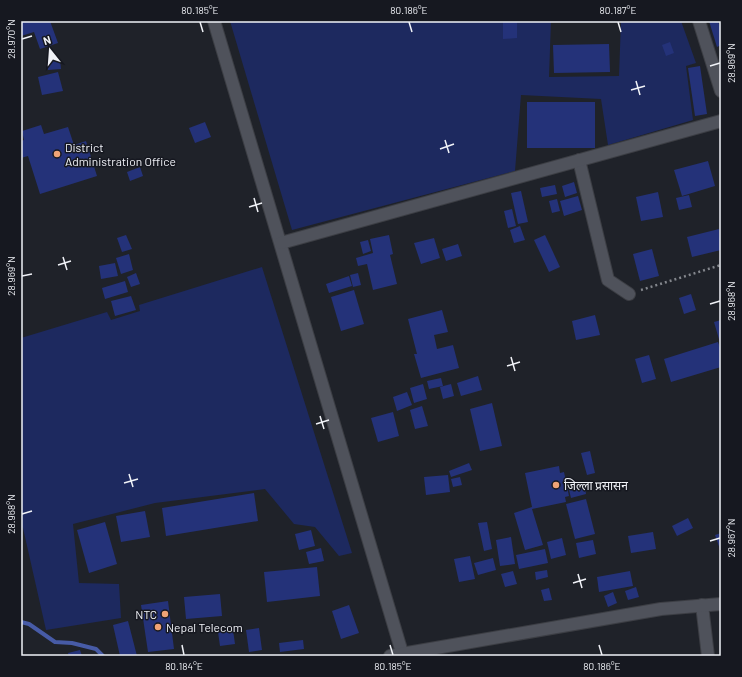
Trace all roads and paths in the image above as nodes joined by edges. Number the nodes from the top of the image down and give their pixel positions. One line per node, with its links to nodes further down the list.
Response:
1 (214, 21): 6 (street)
2 (699, 21): 3 (street)
3 (721, 91)
4 (721, 121): 5 (street)
5 (579, 160): 6 (street); 8 (street)
6 (281, 243): 11 (street)
7 (721, 265): 8 (path)
8 (629, 294)
9 (721, 604): 10 (street)
10 (702, 605): 11 (street); 13 (street)
11 (403, 655): 12 (street)
12 (390, 656)
13 (708, 656)

